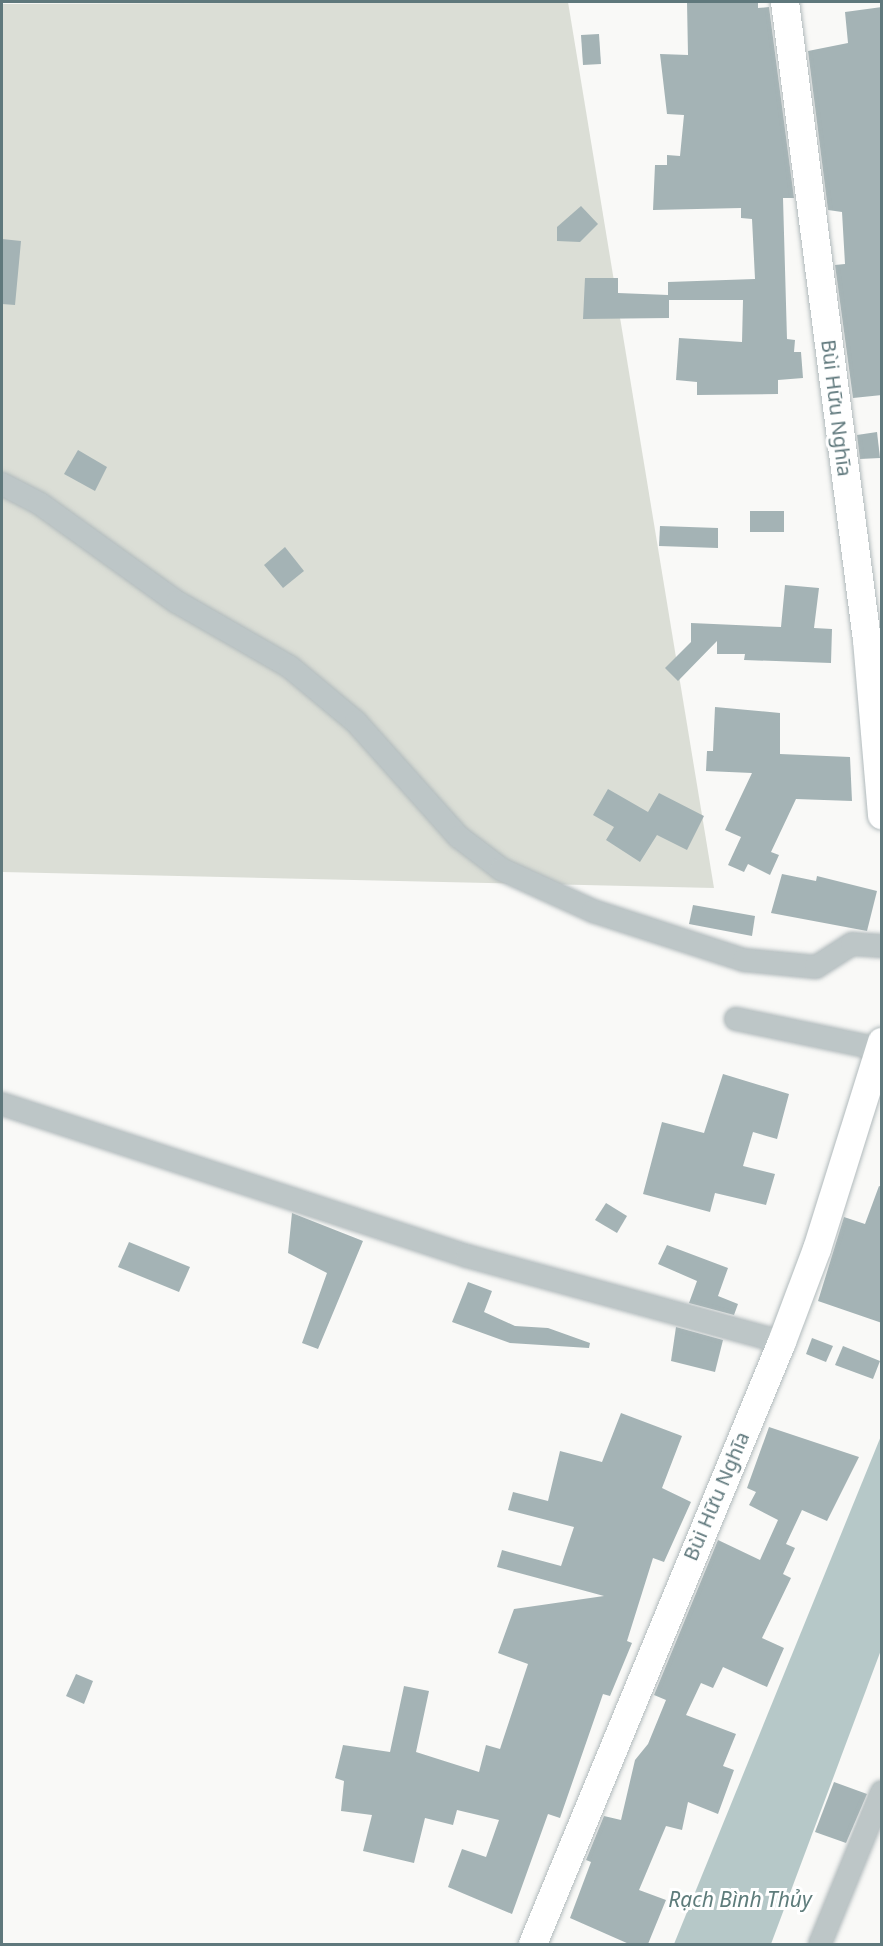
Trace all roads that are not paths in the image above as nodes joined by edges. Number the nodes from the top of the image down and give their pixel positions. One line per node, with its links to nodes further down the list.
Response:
1 (785, 2): 3 (main road, Bùi Hữu Nghĩa)
2 (2, 484): 4 (street)
3 (882, 815)
4 (882, 946)
5 (736, 1018): 6 (street)
6 (881, 1046): 8 (main road, Bùi Hữu Nghĩa)
7 (2, 1104): 8 (street)
8 (782, 1341): 10 (main road, Bùi Hữu Nghĩa)
9 (882, 1792): 11 (street)
10 (533, 1944)
11 (820, 1944)

